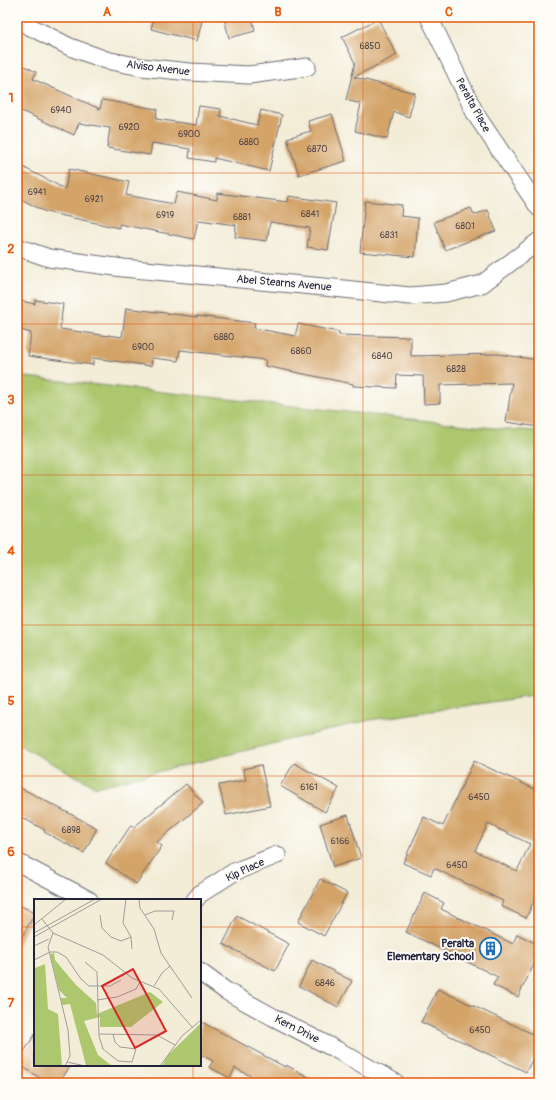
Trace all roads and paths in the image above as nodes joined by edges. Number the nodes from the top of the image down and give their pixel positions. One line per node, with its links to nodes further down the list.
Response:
1 (429, 17): 4 (street, Peralta Place)
2 (17, 20): 3 (street, Alviso Avenue)
3 (307, 67)
4 (539, 208)
5 (539, 241): 6 (street, Abel Stearns Avenue)
6 (17, 247)
7 (277, 855): 10 (street, Kip Place)
8 (17, 862): 9 (street)
9 (87, 899)
10 (196, 899)
11 (201, 973): 12 (street, Kern Drive)
12 (396, 1083)

